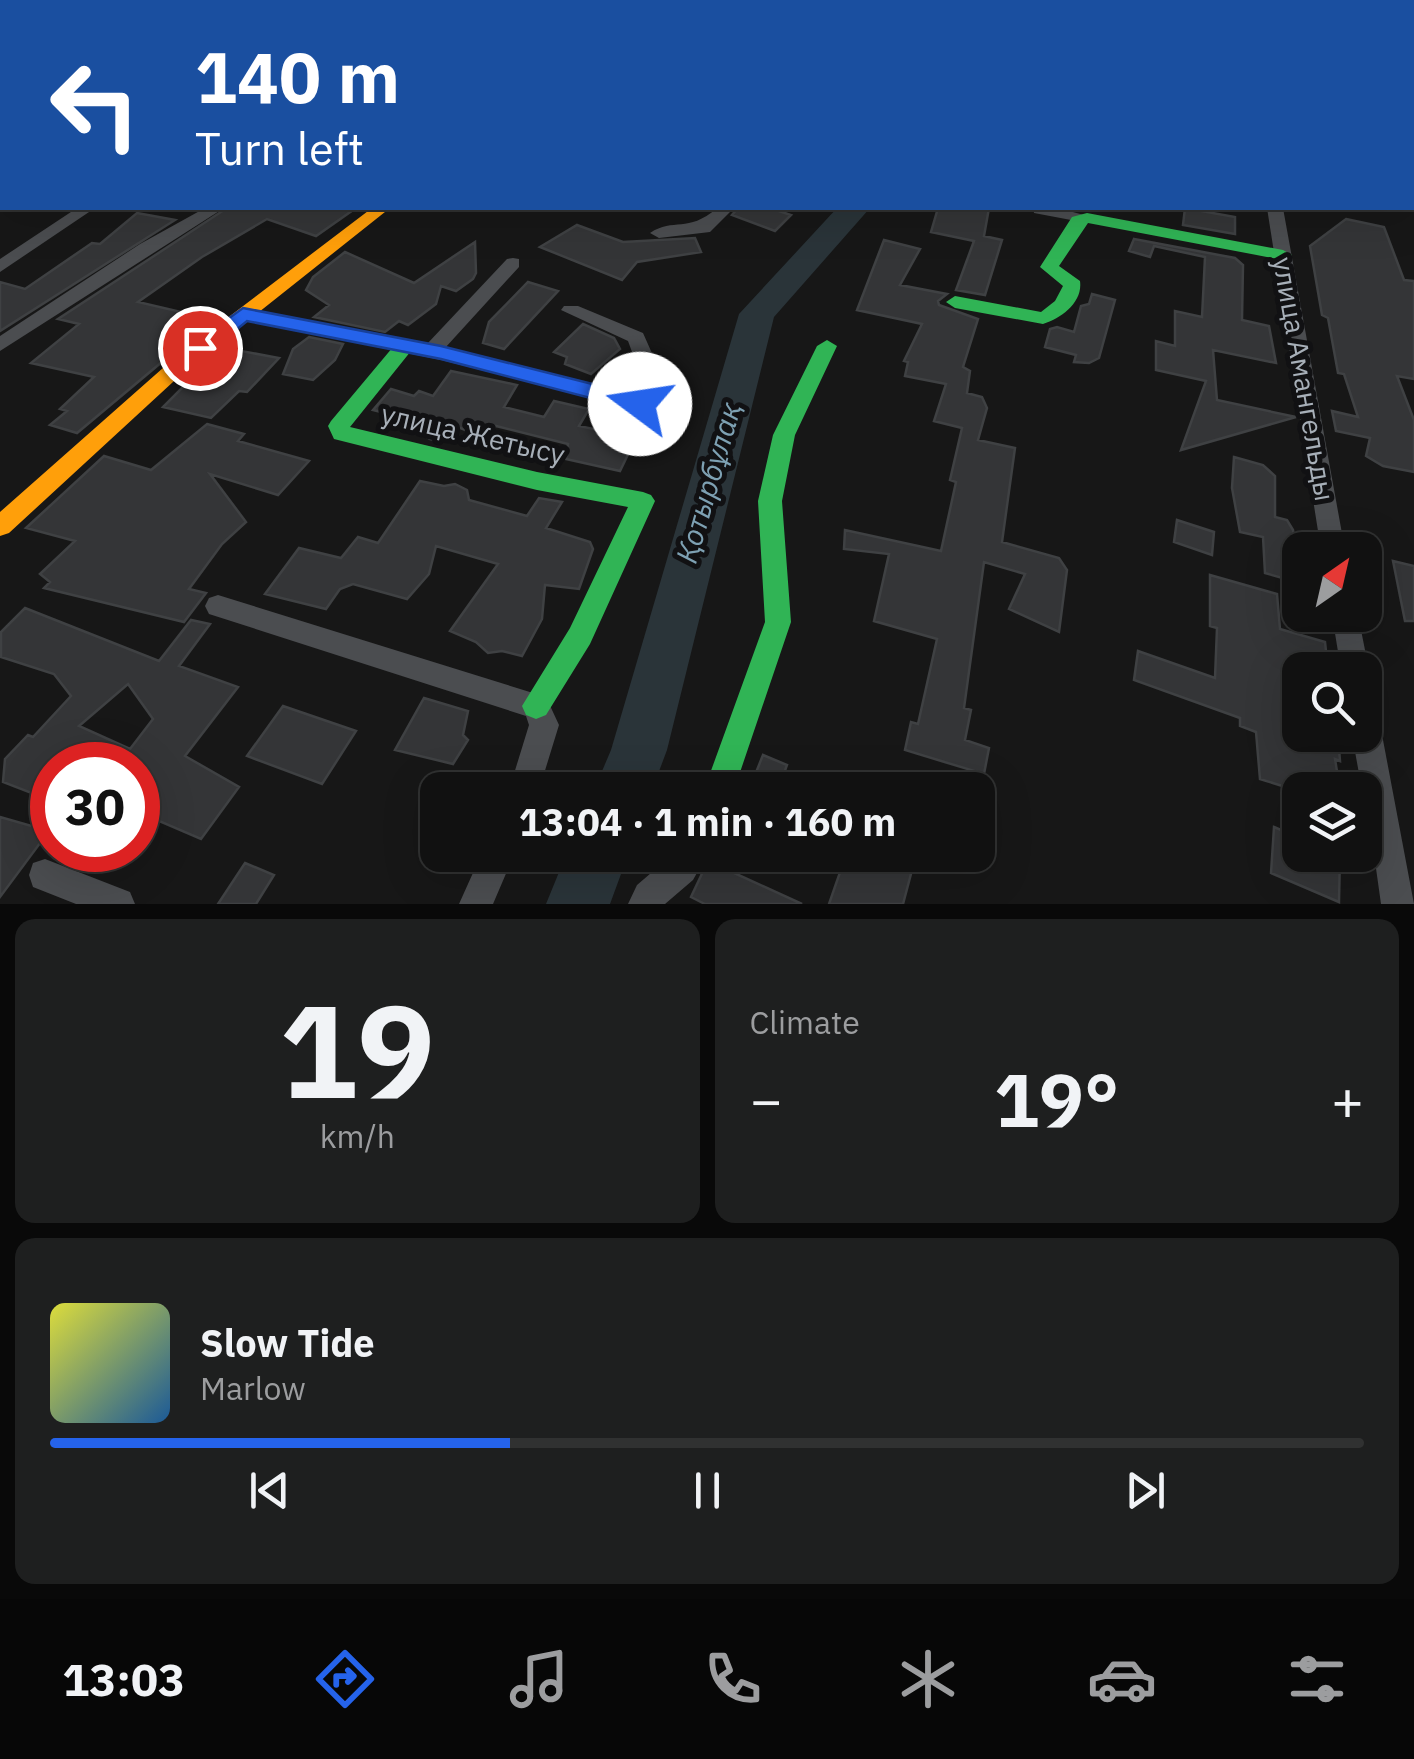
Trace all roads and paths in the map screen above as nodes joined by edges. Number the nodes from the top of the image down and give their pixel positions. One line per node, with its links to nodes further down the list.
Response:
1 (84, 210): 11 (street)
2 (213, 210): 15 (street)
3 (379, 210): 14 (street)
4 (724, 210): 8 (street)
5 (1045, 210): 7 (street)
6 (1275, 210): 9 (street, улица Амангельды)
7 (1087, 218): 9 (street); 12 (street)
8 (658, 233)
9 (1283, 255): 20 (street, улица Амангельды)
10 (513, 263): 18 (street)
11 (0, 267)
12 (955, 302)
13 (571, 310): 18 (street)
14 (243, 314): 16 (street); 19 (street)
15 (0, 345)
16 (405, 346): 18 (street); 22 (street, улица Жетысу)
17 (828, 346): 25 (street)
18 (431, 350)
19 (0, 526)
20 (1330, 532)
21 (218, 606): 22 (street)
22 (536, 706): 24 (street)
23 (1370, 752): 32 (street)
24 (530, 772)
25 (725, 772)
26 (490, 872): 30 (street)
27 (679, 872): 31 (street)
28 (45, 875): 29 (street)
29 (118, 904)
30 (476, 904)
31 (645, 904)
32 (1398, 904)

